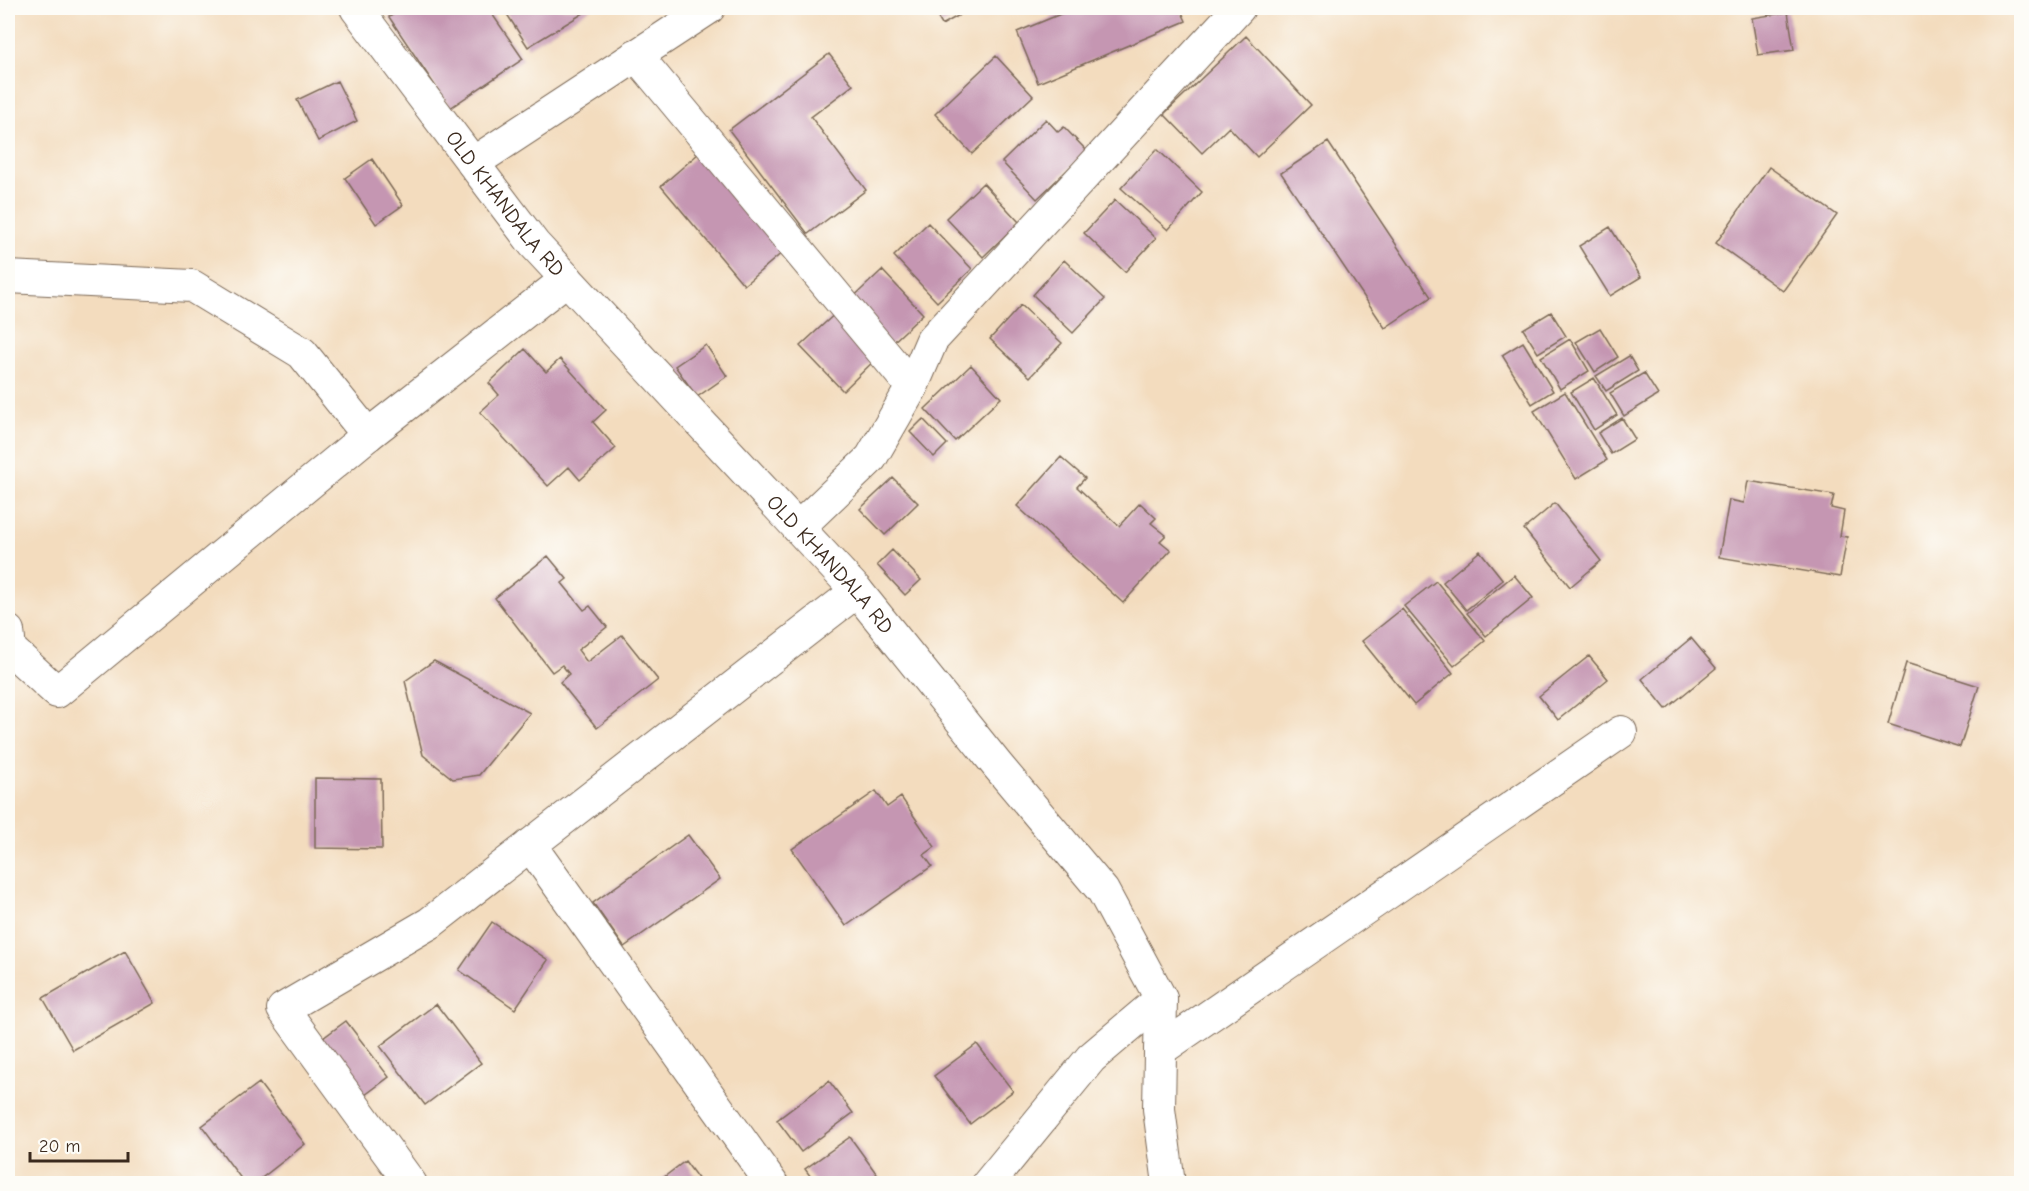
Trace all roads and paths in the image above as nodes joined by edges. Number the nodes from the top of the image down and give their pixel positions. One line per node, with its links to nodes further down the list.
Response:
1 (356, 8): 5 (street, OLD KHANDALA RD)
2 (709, 8): 4 (street)
3 (1239, 8): 8 (street)
4 (636, 55): 5 (street); 8 (street)
5 (473, 163): 7 (street, OLD KHANDALA RD)
6 (8, 276): 9 (street)
7 (567, 279): 9 (street); 10 (street, OLD KHANDALA RD)
8 (912, 387): 10 (street)
9 (368, 435): 12 (street)
10 (798, 528): 11 (street, OLD KHANDALA RD)
11 (857, 591): 14 (street); 15 (street, OLD KHANDALA RD)
12 (8, 631)
13 (1620, 732): 16 (street)
14 (530, 844): 17 (street); 18 (street)
15 (1161, 999): 16 (street, OLD KHANDALA RD); 19 (street)
16 (1160, 1050): 20 (street, OLD KHANDALA RD)
17 (411, 1184)
18 (772, 1184)
19 (988, 1184)
20 (1169, 1184)

